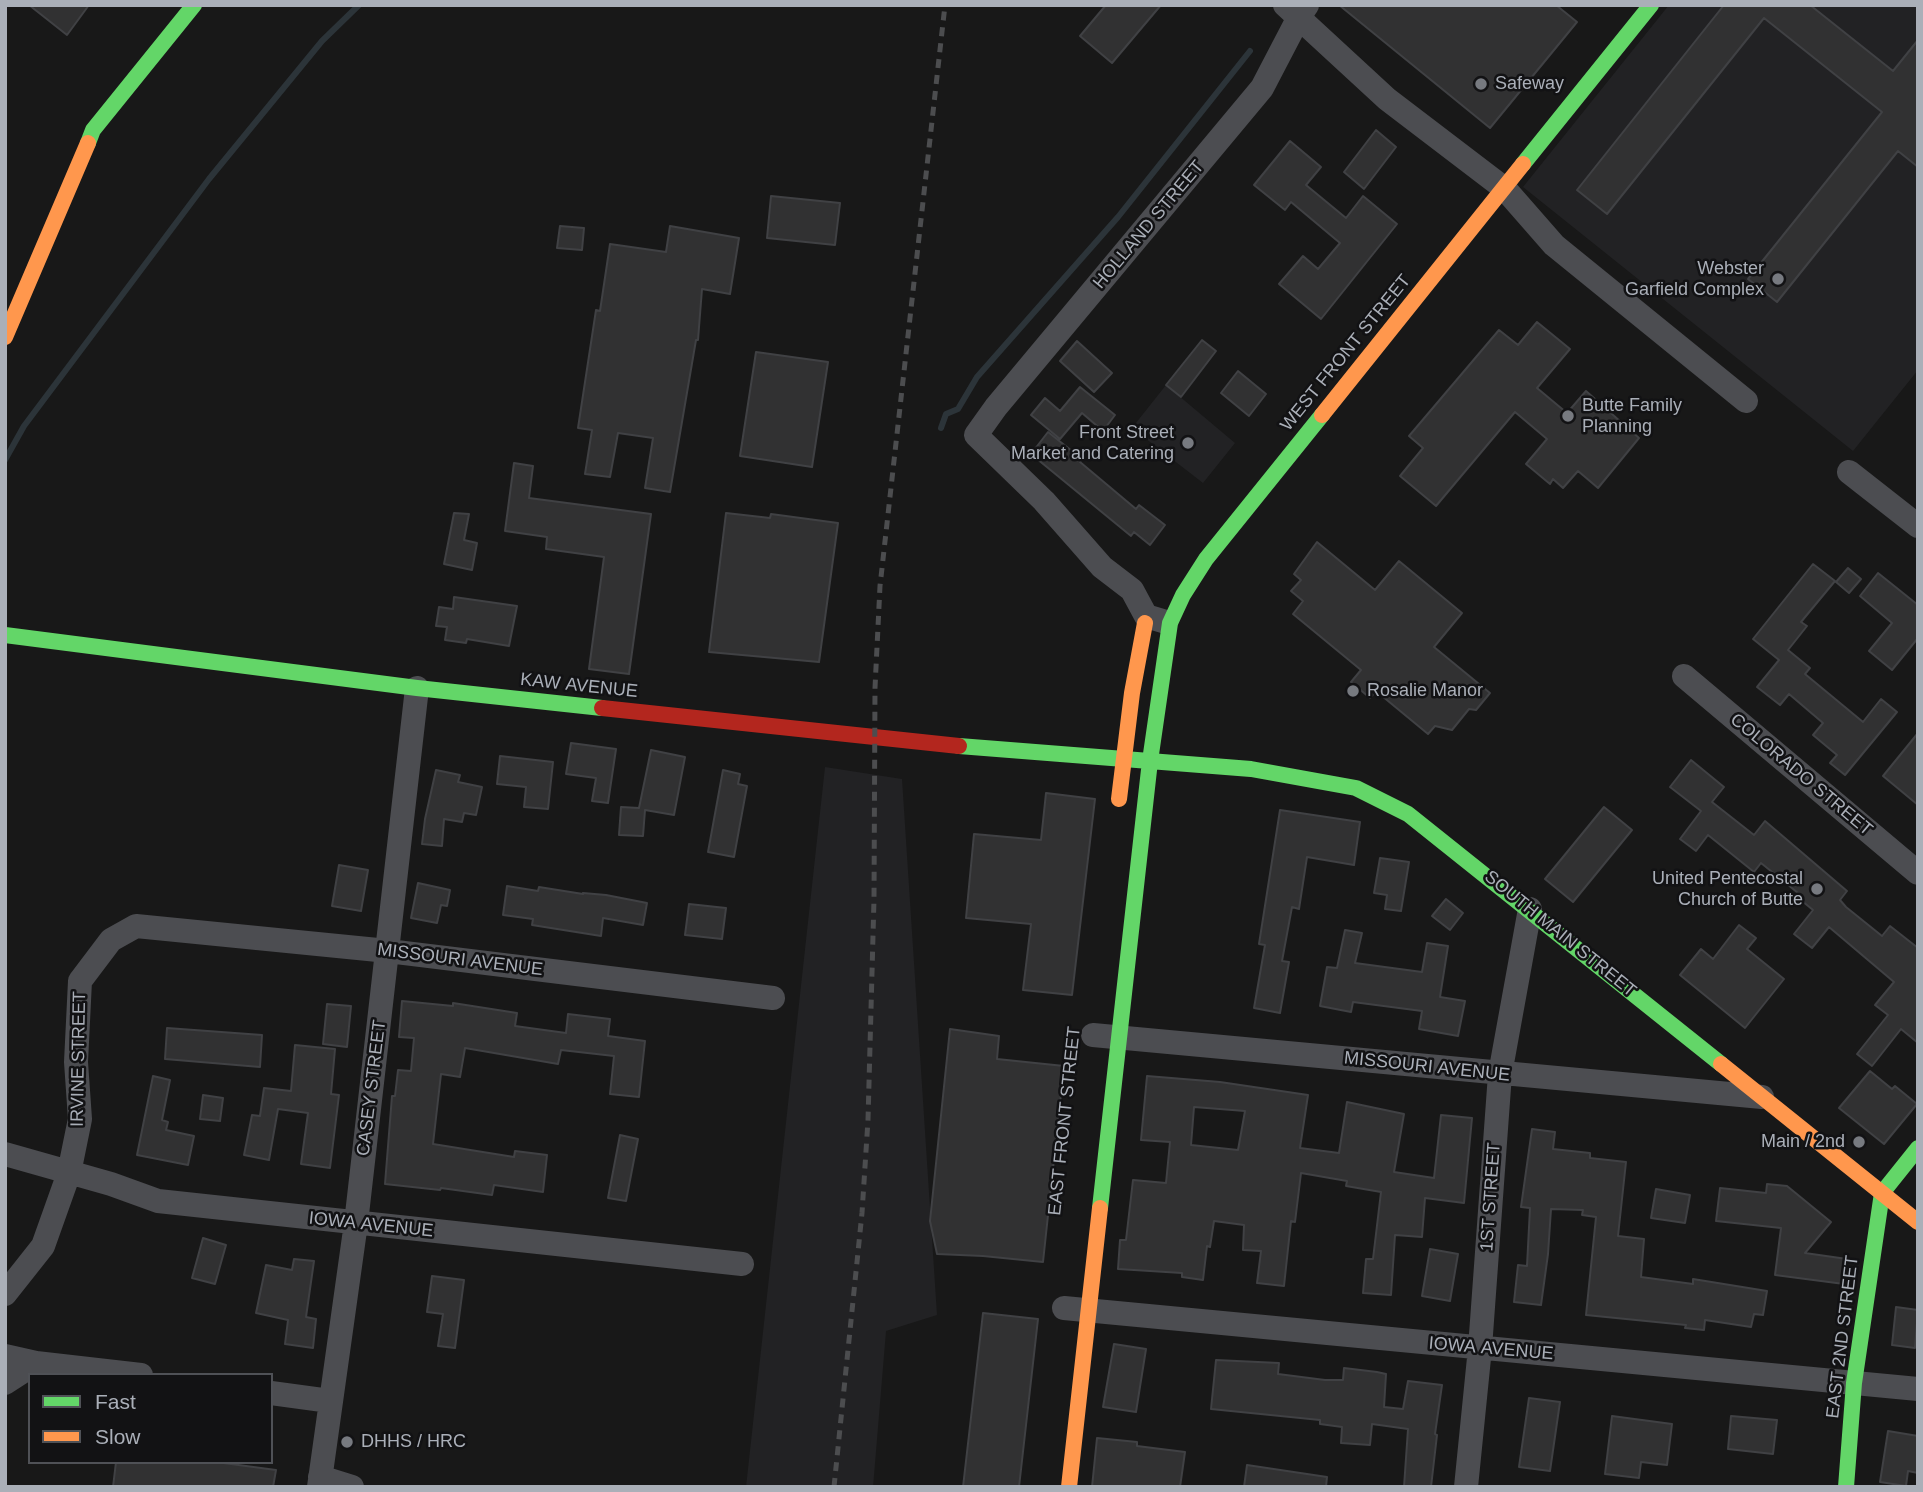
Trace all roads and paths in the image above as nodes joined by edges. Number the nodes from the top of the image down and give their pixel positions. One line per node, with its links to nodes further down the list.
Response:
1 (194, 5): 5 (main road)
2 (1651, 5): 4 (main road, WEST FRONT STREET)
3 (1297, 9): 4 (street); 9 (street, HOLLAND STREET)
4 (1490, 179): 6 (street); 10 (main road, WEST FRONT STREET)
5 (5, 337)
6 (1746, 401)
7 (1849, 472): 8 (street)
8 (1918, 526)
9 (1149, 607): 10 (street); 14 (main road)
10 (1170, 624): 15 (main road, WEST FRONT STREET)
11 (5, 635): 13 (main road, KAW AVENUE)
12 (1684, 676): 17 (street, COLORADO STREET)
13 (417, 688): 14 (main road, KAW AVENUE); 20 (street, CASEY STREET)
14 (1123, 759): 15 (main road, KAW AVENUE); 16 (main road)
15 (1150, 761): 18 (main road, SOUTH MAIN STREET); 23 (main road)
16 (1117, 814)
17 (1918, 873)
18 (1530, 909): 24 (street, 1ST STREET); 25 (main road, SOUTH MAIN STREET)
19 (147, 927): 20 (street, MISSOURI AVENUE); 28 (street, IRVINE STREET)
20 (388, 951): 21 (street, MISSOURI AVENUE); 31 (street, CASEY STREET)
21 (773, 998)
22 (1093, 1035): 23 (street, MISSOURI AVENUE)
23 (1118, 1037): 24 (street, MISSOURI AVENUE); 34 (main road)
24 (1500, 1074): 25 (street, MISSOURI AVENUE); 35 (street, 1ST STREET)
25 (1762, 1097): 29 (main road, SOUTH MAIN STREET)
26 (1918, 1148): 29 (main road)
27 (5, 1154): 28 (street, IOWA AVENUE)
28 (69, 1172): 31 (street, IOWA AVENUE); 33 (street, IRVINE STREET)
29 (1882, 1193): 30 (main road, SOUTH MAIN STREET); 40 (main road, EAST 2ND STREET)
30 (1918, 1222)
31 (356, 1223): 32 (street, IOWA AVENUE); 43 (street, CASEY STREET)
32 (742, 1264)
33 (5, 1294)
34 (1070, 1309): 35 (street, IOWA AVENUE); 46 (main road)
35 (1480, 1348): 40 (street, IOWA AVENUE); 47 (street, 1ST STREET)
36 (5, 1356): 37 (street)
37 (36, 1363): 38 (street); 39 (street)
38 (124, 1373)
39 (5, 1383)
40 (1854, 1383): 41 (street, IOWA AVENUE); 48 (main road, EAST 2ND STREET)
41 (1918, 1388)
42 (273, 1393): 43 (street)
43 (330, 1401): 44 (street, CASEY STREET)
44 (319, 1482): 45 (street)
45 (352, 1487)
46 (1069, 1487)
47 (1465, 1487)
48 (1846, 1487)

